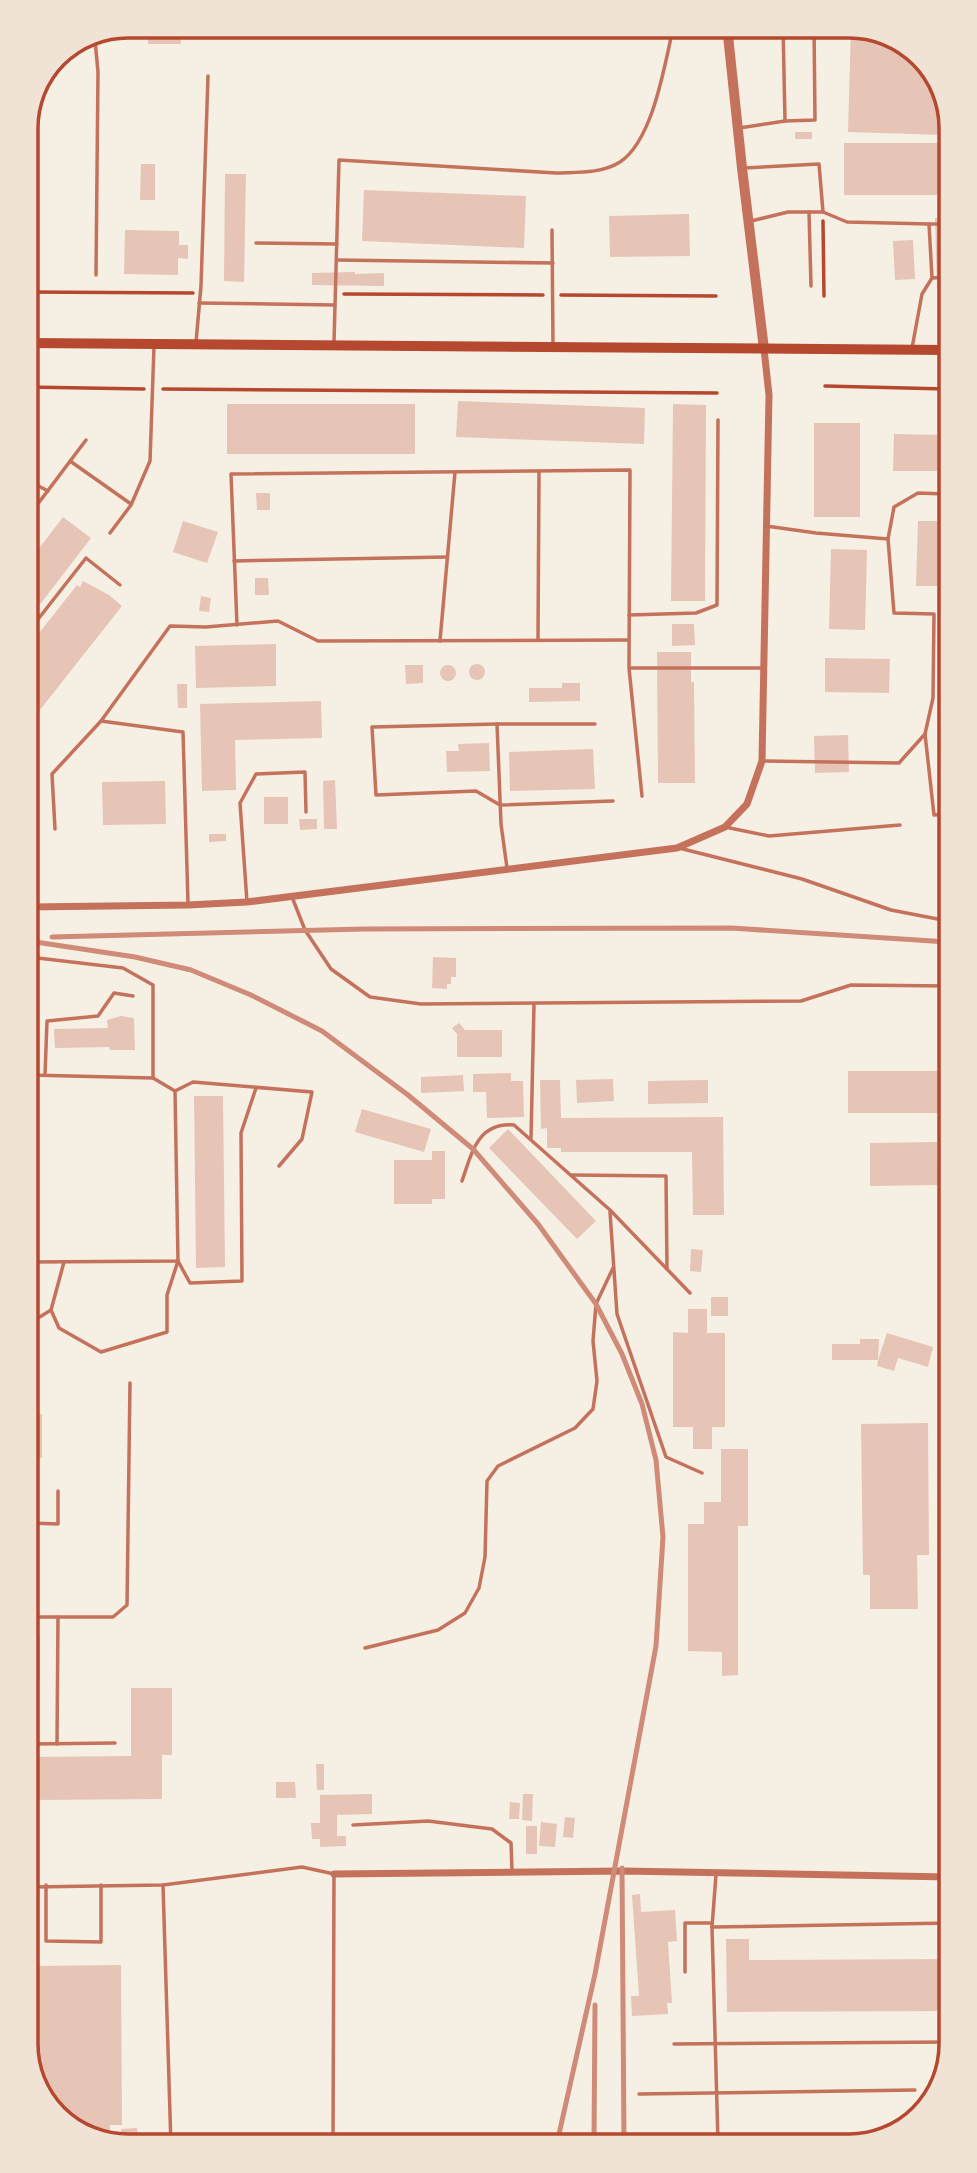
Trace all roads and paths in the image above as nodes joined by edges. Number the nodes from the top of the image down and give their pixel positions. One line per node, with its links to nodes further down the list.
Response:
1 (671, 39): 17 (lane)
2 (728, 39): 8 (street)
3 (783, 39): 7 (lane)
4 (814, 39): 7 (lane)
5 (95, 45): 20 (lane)
6 (208, 76): 25 (lane)
7 (785, 121): 8 (lane)
8 (737, 128): 9 (street)
9 (742, 168): 11 (lane); 12 (street)
10 (809, 212): 11 (lane); 12 (lane); 23 (lane)
11 (823, 212): 13 (lane); 29 (path)
12 (749, 221): 37 (street)
13 (929, 224): 14 (lane); 21 (lane)
14 (939, 224)
15 (552, 230): 19 (lane)
16 (256, 243): 17 (lane)
17 (337, 244): 18 (lane)
18 (337, 260): 19 (lane); 26 (lane)
19 (553, 263): 27 (lane)
20 (96, 275)
21 (932, 278): 22 (lane); 38 (lane)
22 (939, 278)
23 (811, 286)
24 (39, 292): 25 (path)
25 (200, 293): 30 (lane)
26 (336, 294): 27 (path); 31 (lane)
27 (553, 295): 28 (path); 36 (lane)
28 (716, 296)
29 (824, 296)
30 (199, 303): 31 (lane); 34 (lane)
31 (335, 305): 35 (lane)
32 (39, 343): 33 (main road)
33 (154, 344): 34 (main road); 42 (lane)
34 (196, 344): 35 (main road)
35 (334, 345): 36 (main road)
36 (553, 347): 37 (main road)
37 (764, 349): 38 (main road); 55 (street)
38 (912, 350): 39 (main road)
39 (939, 350)
40 (825, 386): 43 (path)
41 (39, 387): 42 (path)
42 (153, 389): 44 (path); 54 (lane)
43 (939, 389)
44 (717, 393)
45 (718, 420): 61 (lane)
46 (86, 440): 47 (lane)
47 (70, 461): 51 (lane); 54 (lane)
48 (455, 471): 49 (lane); 58 (lane); 59 (lane)
49 (539, 471): 61 (lane); 64 (lane)
50 (39, 486): 51 (lane)
51 (48, 491): 53 (lane)
52 (939, 494): 57 (lane)
53 (39, 502)
54 (131, 505): 56 (lane)
55 (766, 526): 57 (lane); 68 (street)
56 (110, 533)
57 (888, 539): 72 (lane)
58 (447, 557): 59 (lane); 66 (lane)
59 (234, 561): 63 (lane)
60 (120, 585): 62 (lane)
61 (629, 615): 65 (lane)
62 (39, 618)
63 (237, 625): 66 (lane); 69 (lane)
64 (538, 640): 65 (lane); 66 (lane)
65 (629, 640): 67 (lane)
66 (440, 641)
67 (629, 668): 68 (lane); 74 (lane)
68 (764, 668): 73 (street)
69 (101, 721): 81 (lane); 86 (lane)
70 (497, 724): 71 (lane); 76 (lane); 76 (lane)
71 (595, 724)
72 (925, 734): 73 (lane); 78 (lane)
73 (762, 761): 80 (street)
74 (642, 796)
75 (614, 801): 76 (lane)
76 (500, 805): 83 (lane)
77 (306, 812): 85 (lane)
78 (939, 814)
79 (900, 825): 80 (lane)
80 (725, 827): 82 (street)
81 (55, 829)
82 (677, 848): 83 (street); 88 (lane)
83 (508, 870): 84 (street)
84 (292, 897): 85 (street); 92 (lane)
85 (247, 902): 86 (street)
86 (188, 905): 87 (street)
87 (39, 907)
88 (939, 919)
89 (39, 958): 95 (lane)
90 (939, 986): 92 (lane)
91 (132, 996): 94 (lane)
92 (534, 1003): 98 (lane)
93 (39, 1075): 94 (lane)
94 (45, 1075): 95 (lane)
95 (153, 1078): 97 (lane)
96 (256, 1088): 97 (lane); 99 (lane); 103 (lane)
97 (175, 1091): 103 (lane)
98 (531, 1138): 100 (lane); 101 (lane)
99 (279, 1166)
100 (569, 1175): 102 (lane); 107 (lane)
101 (462, 1181)
102 (610, 1210): 106 (lane); 107 (lane)
103 (178, 1261): 105 (lane); 109 (lane)
104 (39, 1262): 105 (lane)
105 (64, 1262): 109 (lane)
106 (613, 1268): 112 (lane); 117 (lane)
107 (667, 1269): 108 (lane)
108 (690, 1293)
109 (51, 1310): 110 (lane)
110 (39, 1317)
111 (130, 1383): 116 (lane)
112 (702, 1473)
113 (58, 1491): 114 (lane)
114 (39, 1523)
115 (39, 1617): 116 (lane)
116 (58, 1617): 120 (lane)
117 (365, 1648)
118 (115, 1743): 120 (lane)
119 (39, 1744): 120 (lane)
120 (57, 1744)
121 (353, 1825): 122 (lane)
122 (512, 1872): 123 (street); 124 (street)
123 (716, 1872): 125 (street); 131 (lane)
124 (334, 1874): 129 (lane); 140 (lane)
125 (939, 1877)
126 (39, 1885): 127 (lane)
127 (46, 1885): 128 (lane); 128 (lane)
128 (101, 1885): 129 (lane)
129 (163, 1885): 139 (lane)
130 (939, 1923): 131 (lane)
131 (712, 1925): 132 (lane); 134 (lane)
132 (685, 1972)
133 (939, 2042): 134 (lane)
134 (716, 2043): 135 (lane); 137 (lane)
135 (674, 2044)
136 (915, 2090): 137 (lane)
137 (717, 2092): 138 (lane); 141 (lane)
138 (639, 2094)
139 (171, 2134)
140 (333, 2134)
141 (718, 2134)

